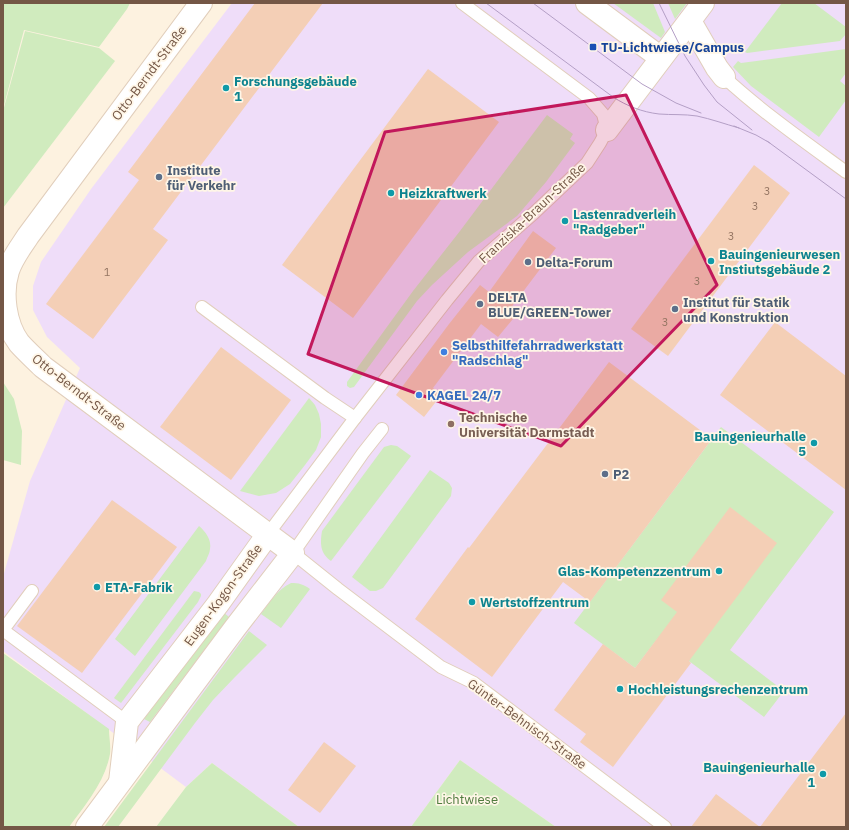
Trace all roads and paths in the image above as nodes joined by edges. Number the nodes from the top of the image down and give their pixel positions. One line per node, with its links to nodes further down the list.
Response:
1 (201, 3): 13 (street, Otto-Berndt-Straße)
2 (462, 3): 8 (lane)
3 (587, 3): 6 (street)
4 (703, 3): 5 (street, Franziska-Braun-Straße)
5 (690, 21): 6 (street, Franziska-Braun-Straße); 7 (street)
6 (661, 58): 8 (street, Franziska-Braun-Straße)
7 (724, 77): 9 (lane)
8 (607, 130): 11 (lane, Franziska-Braun-Straße)
9 (846, 172)
10 (202, 308): 11 (lane)
11 (355, 418): 13 (lane, Eugen-Kogon-Straße)
12 (382, 429): 14 (lane)
13 (268, 534): 14 (street, Otto-Berndt-Straße); 16 (street, Eugen-Kogon-Straße)
14 (293, 553): 17 (street); 19 (lane, Günter-Behnisch-Straße)
15 (32, 591): 16 (lane)
16 (127, 722): 17 (street)
17 (120, 783): 18 (street)
18 (87, 827)
19 (665, 827)

